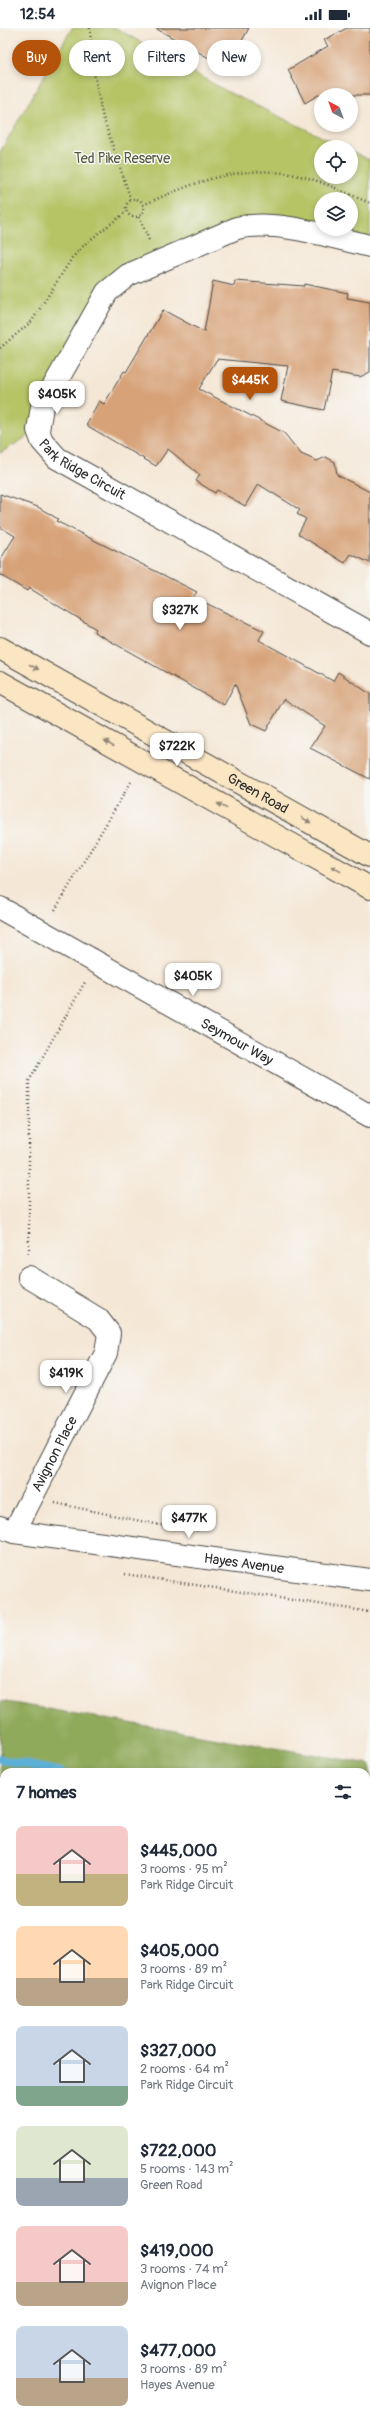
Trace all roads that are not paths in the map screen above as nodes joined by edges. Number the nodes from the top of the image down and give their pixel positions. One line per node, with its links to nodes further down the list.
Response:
1 (370, 246): 2 (street, Park Ridge Circuit)
2 (370, 633)
3 (0, 648): 5 (main road, Green Road, one-way to 5)
4 (0, 682): 6 (main road, Green Road, one-way to 4)
5 (370, 856)
6 (370, 888)
7 (0, 908): 8 (street, Seymour Way)
8 (370, 1116)
9 (29, 1277): 10 (street, Avignon Place)
10 (7, 1530): 11 (street, Hayes Avenue)
11 (370, 1580)

